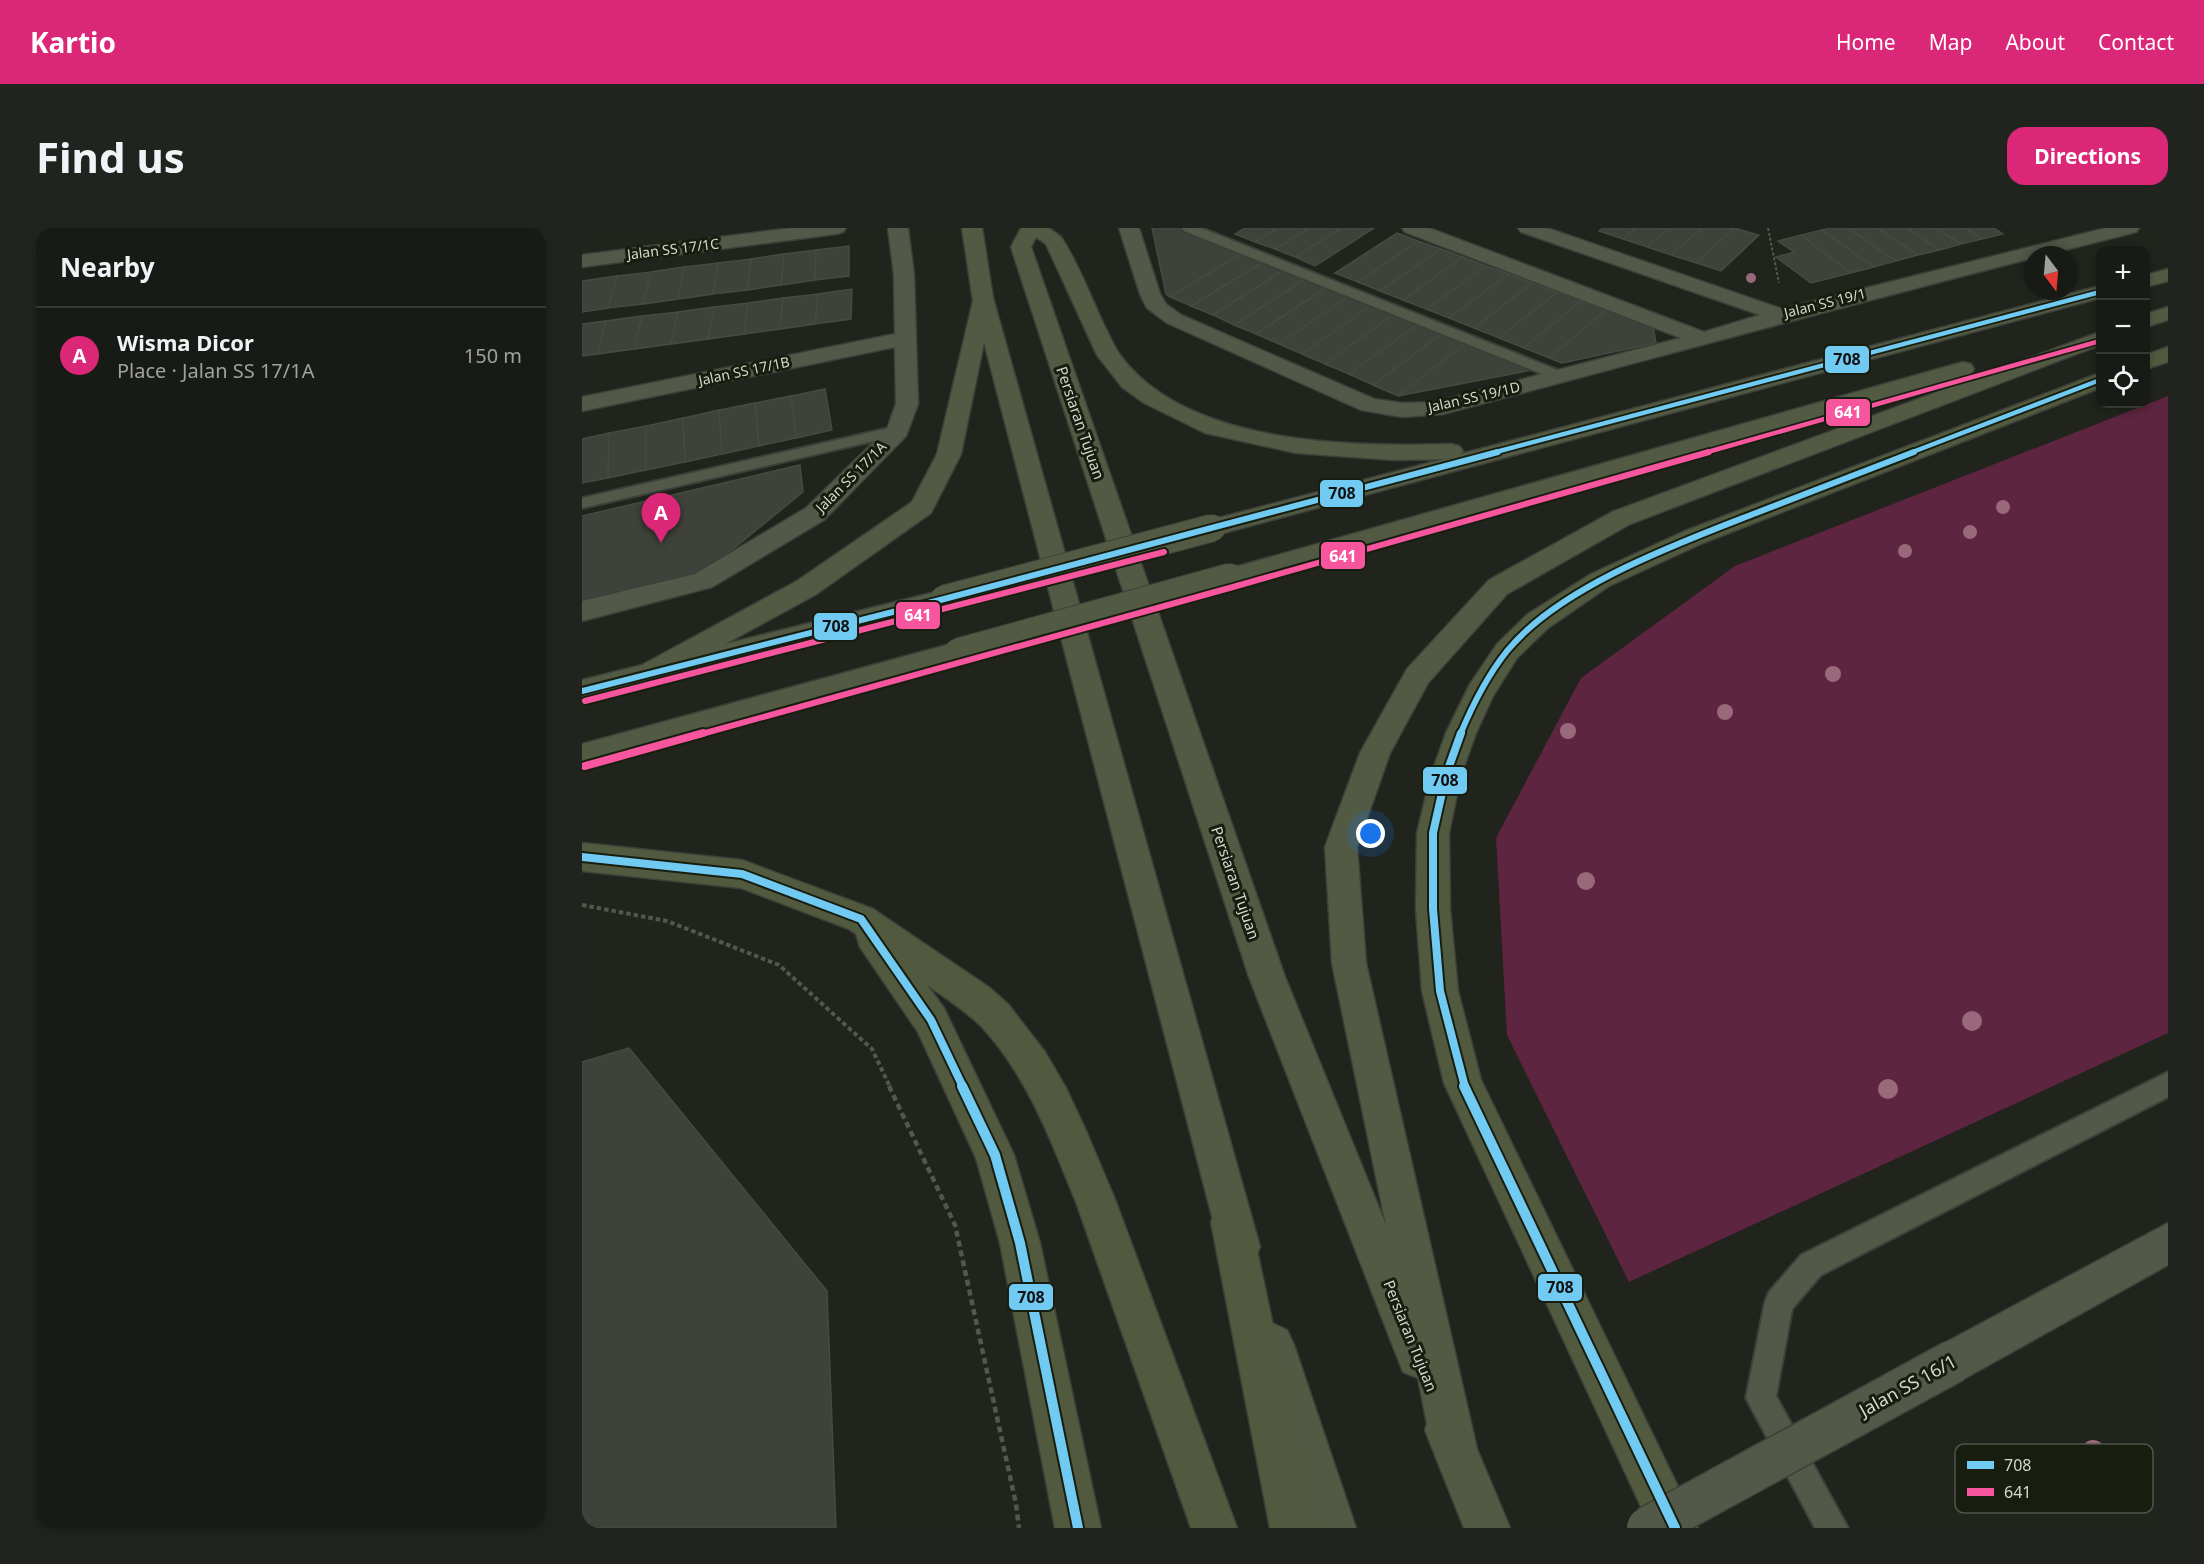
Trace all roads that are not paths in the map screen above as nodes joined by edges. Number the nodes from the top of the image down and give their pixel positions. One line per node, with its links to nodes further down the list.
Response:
1 (836, 228): 11 (street, Jalan SS 17/1C)
2 (898, 228): 20 (street, Jalan SS 17/1A)
3 (972, 228): 15 (main road)
4 (1031, 228): 40 (main road, Persiaran Tujuan)
5 (1037, 228): 29 (main road)
6 (1129, 228): 25 (street, Jalan SS 19/1D)
7 (1189, 228): 25 (lane)
8 (1412, 228): 21 (street)
9 (1528, 228): 17 (street, Jalan SS 19/1)
10 (2129, 228): 17 (street, Jalan SS 19/1)
11 (582, 261)
12 (2168, 275): 13 (main road)
13 (2150, 279)
14 (2096, 293): 29 (main road)
15 (983, 297): 32 (main road); 38 (main road)
16 (2168, 312): 18 (main road)
17 (1786, 314): 21 (street, Jalan SS 19/1D)
18 (2150, 317)
19 (2096, 331): 34 (main road, bridge)
20 (905, 338): 27 (street, Jalan SS 17/1B); 28 (street, Jalan SS 17/1A)
21 (1703, 339): 25 (street, Jalan SS 19/1D)
22 (2096, 340): 40 (main road)
23 (2168, 354): 24 (highway)
24 (2150, 361)
25 (1560, 376)
26 (2096, 382): 47 (highway)
27 (582, 404)
28 (898, 431): 30 (lane); 31 (street, Jalan SS 17/1A)
29 (1525, 444): 32 (main road, bridge)
30 (582, 503)
31 (582, 611)
32 (653, 671): 33 (main road)
33 (582, 691)
34 (582, 756)
35 (582, 857): 36 (highway)
36 (861, 919): 41 (highway); 42 (highway)
37 (2168, 1084): 48 (lane)
38 (1231, 1222): 43 (highway); 44 (main road)
39 (2168, 1243): 46 (street, Jalan SS 16/1, bridge)
40 (1455, 1450): 45 (main road, Persiaran Tujuan)
41 (1078, 1528)
42 (1214, 1528)
43 (1293, 1528)
44 (1333, 1528)
45 (1487, 1528)
46 (1648, 1528)
47 (1675, 1528)
48 (1832, 1528)

